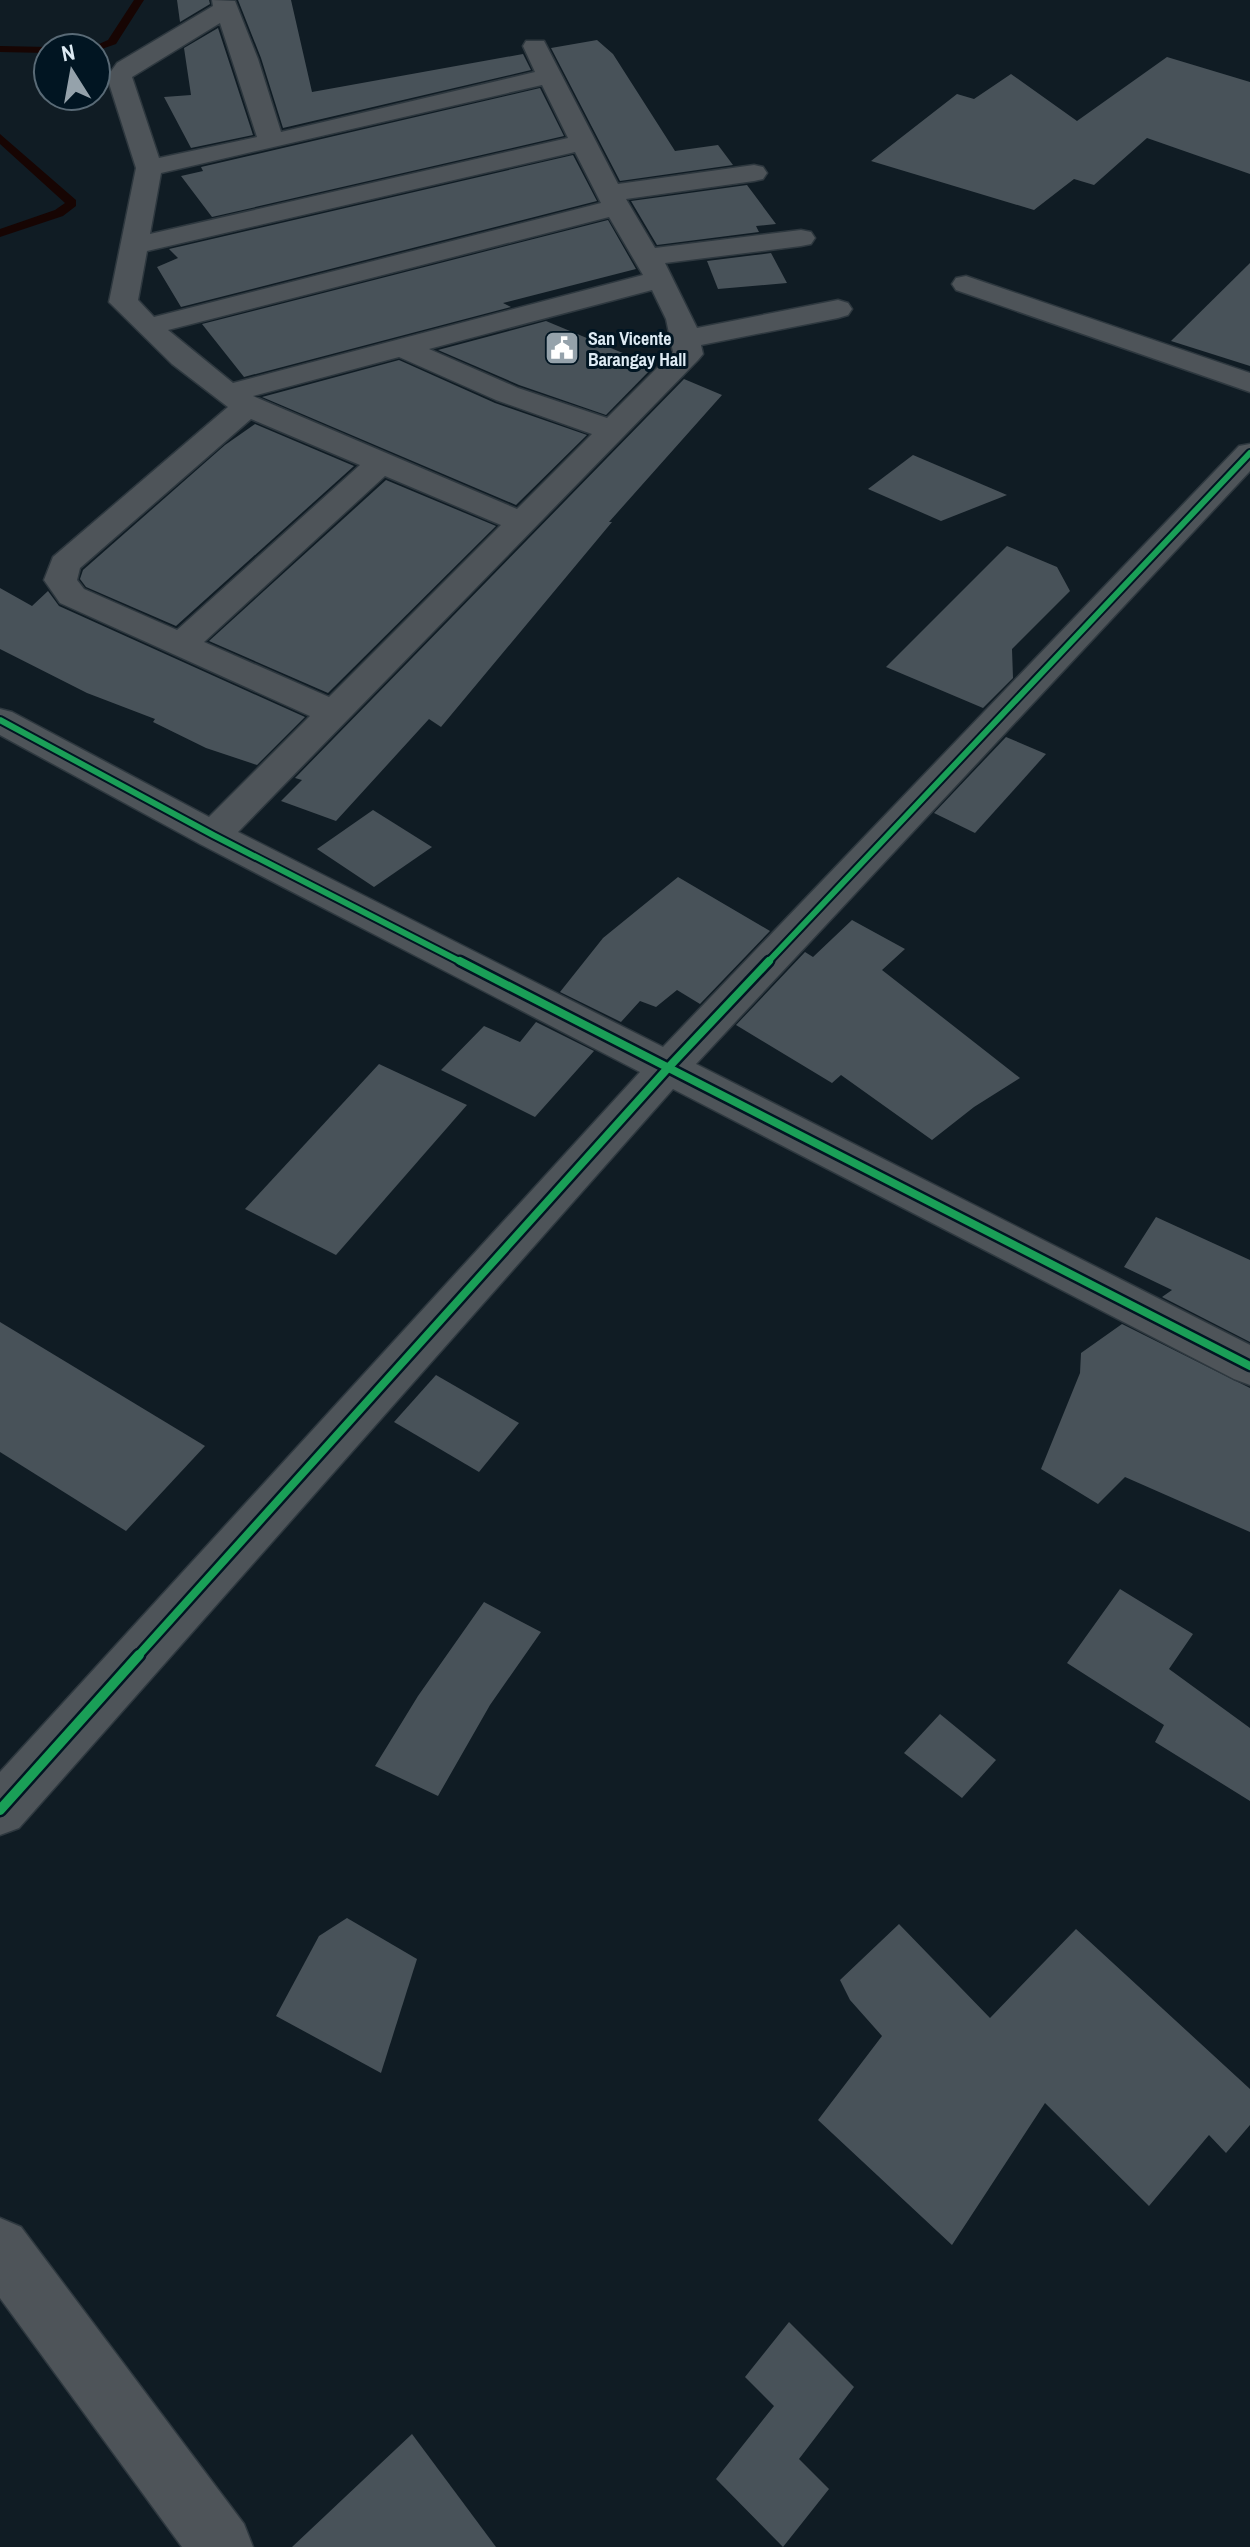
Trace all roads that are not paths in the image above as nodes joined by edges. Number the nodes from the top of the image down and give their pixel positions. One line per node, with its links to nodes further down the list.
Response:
1 (224, 6): 4 (street); 6 (street)
2 (535, 46): 3 (street)
3 (549, 76): 4 (street); 5 (street)
4 (271, 142): 6 (street)
5 (584, 142): 8 (street); 10 (street)
6 (149, 168): 10 (street)
7 (754, 173): 8 (street)
8 (613, 200): 11 (street); 14 (street)
9 (801, 238): 11 (street)
10 (134, 246): 14 (street)
11 (652, 268): 15 (street); 16 (street)
12 (966, 284): 17 (street)
13 (838, 309): 15 (street)
14 (147, 327): 18 (street)
15 (688, 339): 19 (street)
16 (402, 348): 18 (street); 19 (street)
17 (1250, 383)
18 (237, 400): 21 (street); 23 (street)
19 (614, 431): 22 (street)
20 (1250, 453): 27 (street)
21 (382, 462): 22 (street); 23 (street)
22 (523, 523): 24 (street)
23 (183, 643): 24 (street)
24 (334, 713): 26 (street)
25 (0, 720): 26 (street)
26 (213, 835): 27 (street)
27 (667, 1069): 28 (street); 29 (street)
28 (1250, 1366)
29 (0, 1810)
30 (0, 2248): 31 (street)
31 (221, 2547)

